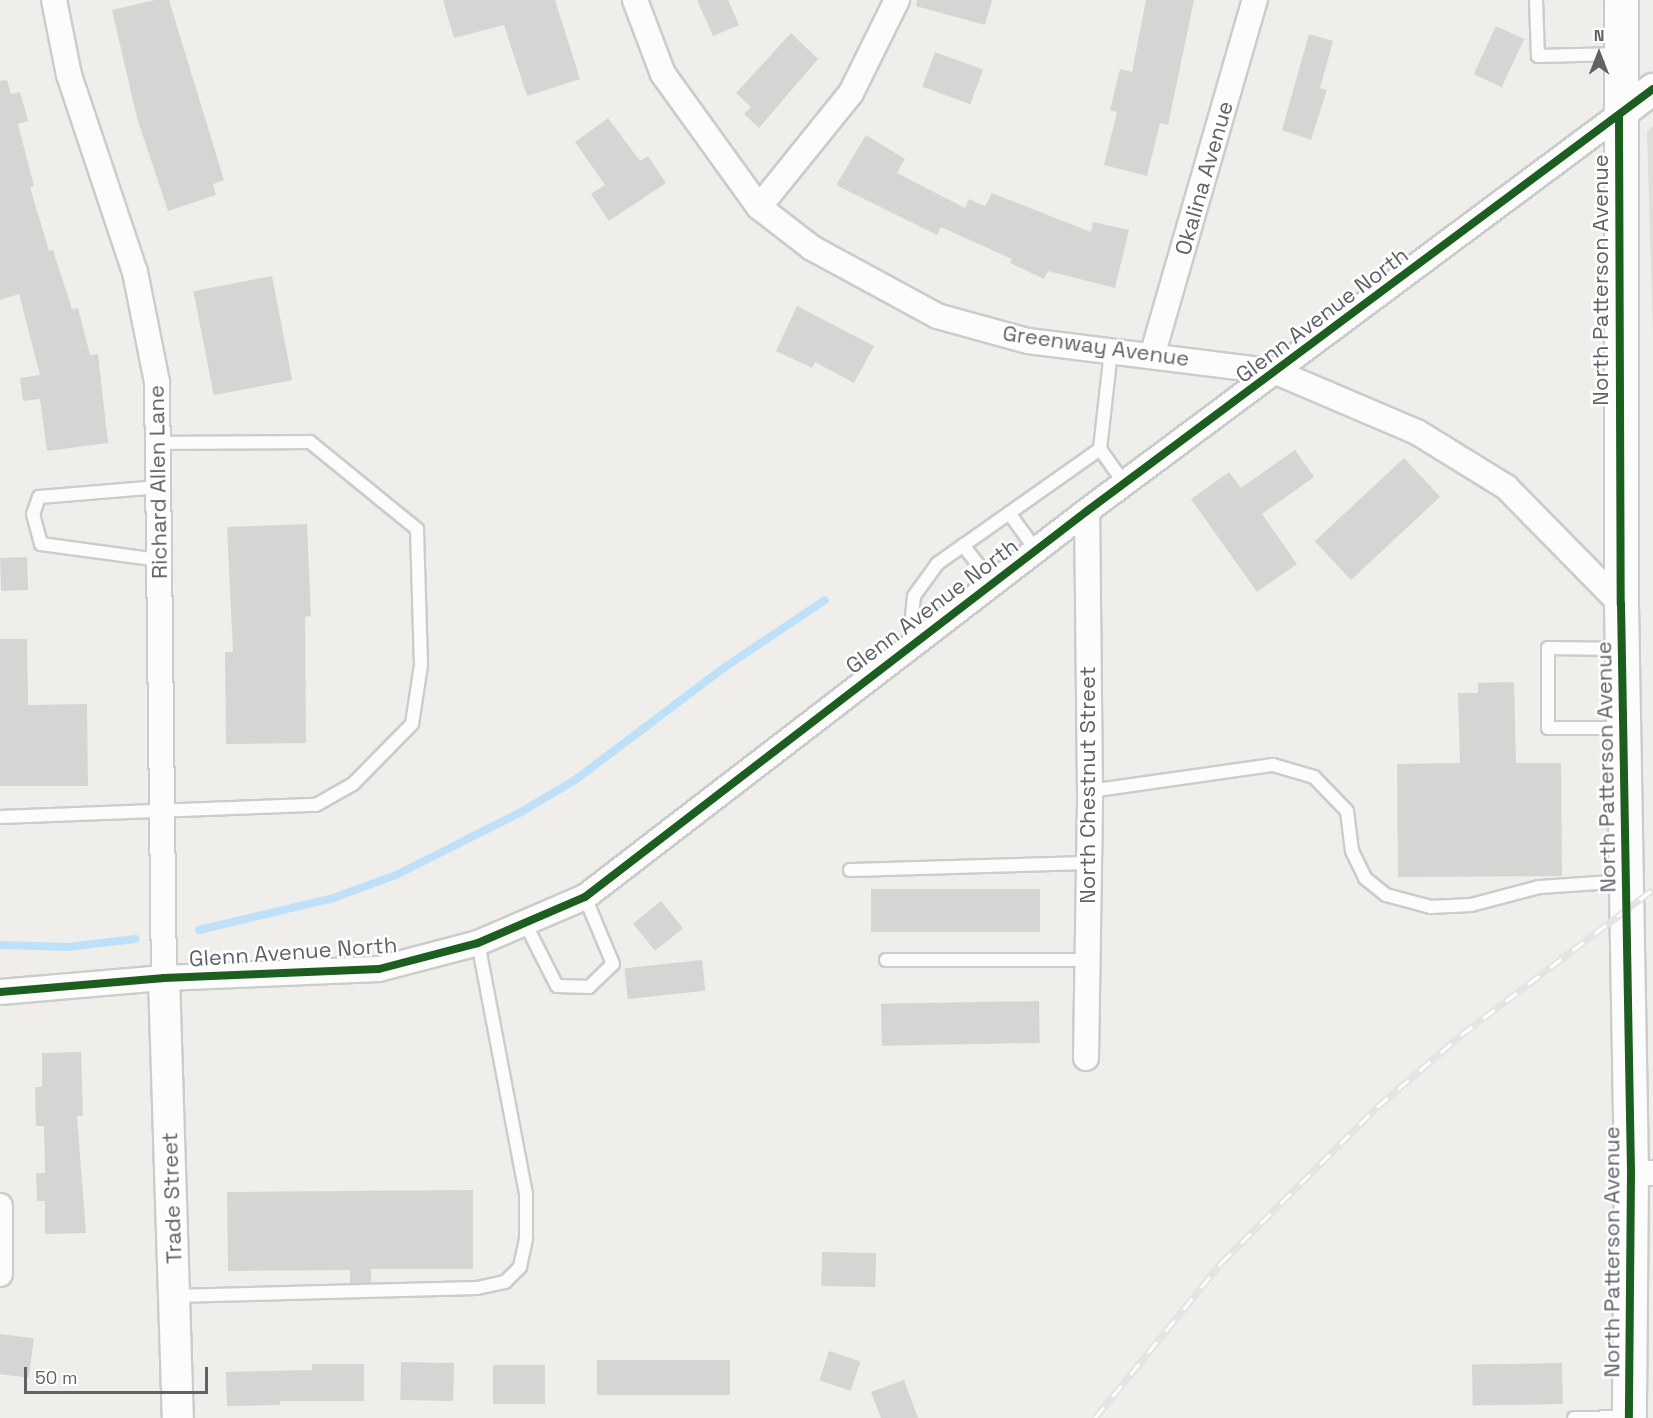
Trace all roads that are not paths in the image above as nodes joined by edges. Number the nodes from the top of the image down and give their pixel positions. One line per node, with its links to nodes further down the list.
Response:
1 (54, 0): 14 (street, Richard Allen Lane)
2 (635, 0): 10 (street, Greenway Avenue)
3 (897, 0): 10 (street)
4 (1255, 0): 12 (street, Okalina Avenue)
5 (1536, 0): 7 (lane)
6 (1621, 0): 7 (main road, North Patterson Avenue)
7 (1621, 54): 9 (main road, North Patterson Avenue)
8 (1653, 89): 9 (street, Glenn Avenue North)
9 (1619, 115): 13 (street, Glenn Avenue North); 24 (main road, North Patterson Avenue)
10 (759, 207): 11 (street, Greenway Avenue)
11 (1111, 351): 12 (street, Greenway Avenue); 15 (lane)
12 (1152, 356): 13 (street, Greenway Avenue)
13 (1276, 372): 16 (street, Glenn Avenue North); 24 (street, Greenway Avenue)
14 (158, 443): 17 (street, Richard Allen Lane); 29 (lane)
15 (1100, 449): 16 (lane); 19 (lane)
16 (1124, 483): 18 (street, Glenn Avenue North)
17 (159, 487): 22 (street, Richard Allen Lane); 22 (lane)
18 (1087, 511): 21 (street, Glenn Avenue North); 28 (street, North Chestnut Street)
19 (1009, 513): 20 (lane); 21 (lane)
20 (963, 545): 23 (lane); 25 (lane)
21 (1036, 550): 23 (street, Glenn Avenue North)
22 (160, 560): 29 (street, Richard Allen Lane)
23 (992, 583): 25 (street, Glenn Avenue North)
24 (1621, 604): 26 (main road, North Patterson Avenue)
25 (909, 646): 34 (street, Glenn Avenue North)
26 (1621, 649): 27 (main road, North Patterson Avenue); 27 (lane)
27 (1623, 728): 33 (main road, North Patterson Avenue)
28 (1090, 790): 31 (street, North Chestnut Street); 33 (lane)
29 (164, 808): 30 (lane); 39 (street, Richard Allen Lane)
30 (0, 818)
31 (1088, 863): 32 (lane); 38 (street, North Chestnut Street)
32 (850, 870)
33 (1626, 880): 42 (main road, North Patterson Avenue)
34 (585, 897): 35 (street, Glenn Avenue North); 35 (lane)
35 (526, 925): 36 (street, Glenn Avenue North)
36 (478, 944): 39 (street, Glenn Avenue North); 45 (lane)
37 (885, 960): 38 (lane)
38 (1087, 960): 41 (street, North Chestnut Street)
39 (164, 978): 40 (street, Glenn Avenue North); 45 (street, Trade Street)
40 (0, 992)
41 (1086, 1058)
42 (1642, 1173): 48 (main road, North Patterson Avenue)
43 (0, 1206): 44 (street)
44 (0, 1274)
45 (175, 1296): 46 (street, Trade Street)
46 (178, 1418)
47 (1574, 1418): 48 (lane)
48 (1629, 1418)

